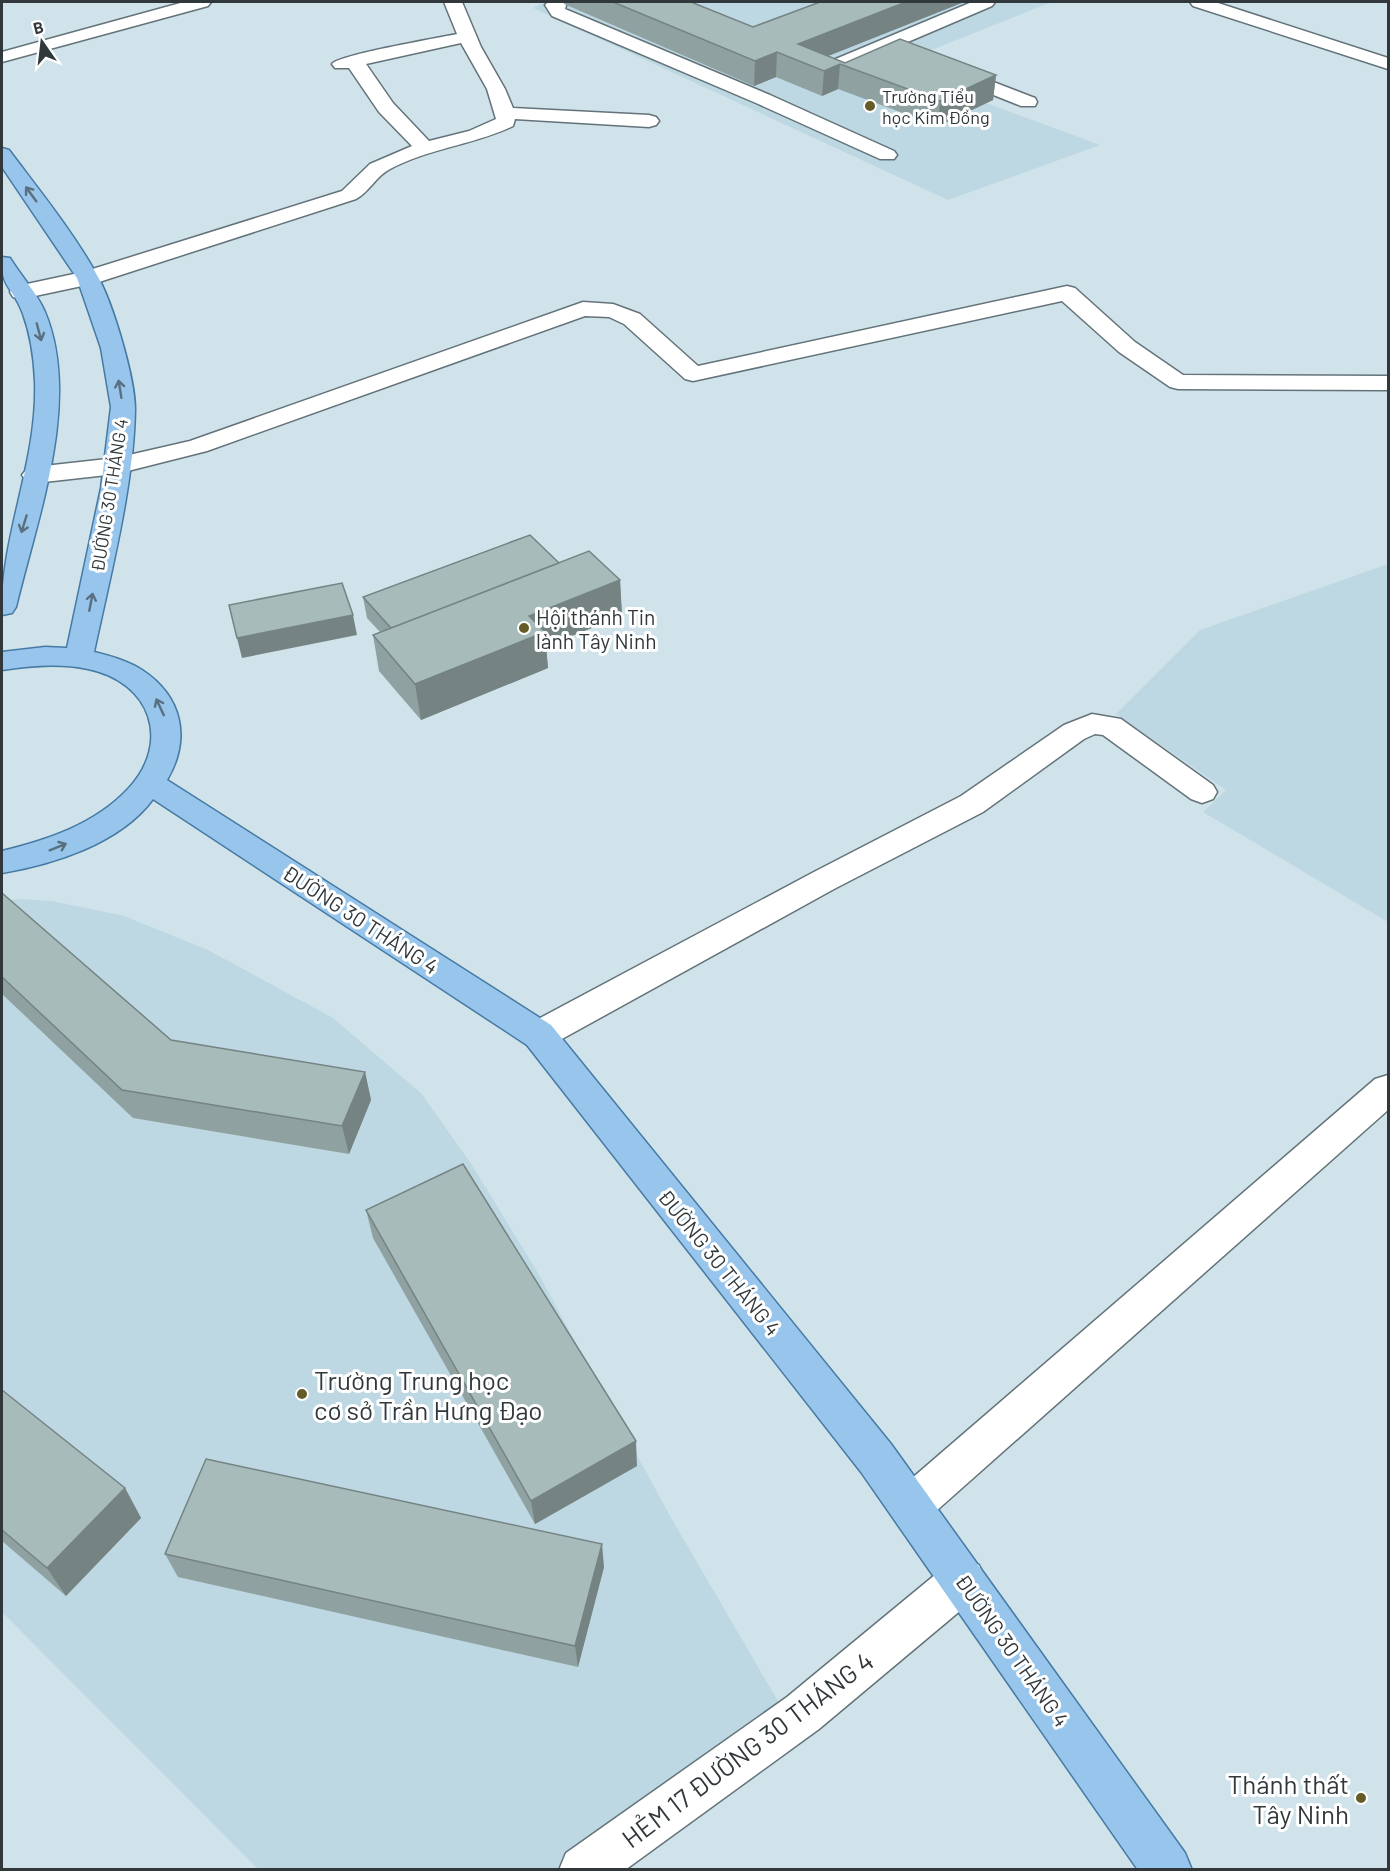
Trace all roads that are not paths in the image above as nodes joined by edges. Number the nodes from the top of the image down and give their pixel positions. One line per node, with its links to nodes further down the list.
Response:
1 (202, 2): 9 (street)
2 (453, 2): 6 (street)
3 (559, 2): 14 (street)
4 (986, 2): 7 (street)
5 (1199, 2): 10 (street)
6 (466, 37): 16 (street); 18 (street)
7 (883, 46): 8 (street); 12 (street)
8 (905, 54)
9 (2, 57)
10 (1389, 64)
11 (939, 67): 15 (street)
12 (814, 75)
13 (783, 89): 14 (street)
14 (763, 99): 20 (street)
15 (1028, 102)
16 (506, 112): 17 (street); 18 (street)
17 (649, 121)
18 (426, 149): 22 (street)
19 (2, 154): 22 (main road, ĐƯỜNG 30 THÁNG 4, one-way to 19)
20 (887, 155)
21 (2, 263): 23 (main road)
22 (88, 278): 23 (street); 25 (main road, ĐƯỜNG 30 THÁNG 4, one-way to 22)
23 (21, 291): 26 (main road, one-way to 26)
24 (1389, 383): 25 (street)
25 (116, 466): 26 (street); 28 (main road, ĐƯỜNG 30 THÁNG 4, one-way to 25)
26 (35, 475): 27 (main road, one-way to 27)
27 (2, 607)
28 (79, 659): 29 (main road); 30 (main road, one-way to 28)
29 (2, 661)
30 (150, 783): 32 (main road, one-way to 30); 33 (main road, ĐƯỜNG 30 THÁNG 4)
31 (1202, 792): 33 (street)
32 (2, 862)
33 (539, 1035): 35 (main road, ĐƯỜNG 30 THÁNG 4)
34 (1389, 1089): 35 (street)
35 (911, 1506): 36 (main road, ĐƯỜNG 30 THÁNG 4)
36 (963, 1580): 37 (street, HẺM 17 ĐƯỜNG 30 THÁNG 4); 38 (main road, ĐƯỜNG 30 THÁNG 4)
37 (583, 1869)
38 (1168, 1869)

